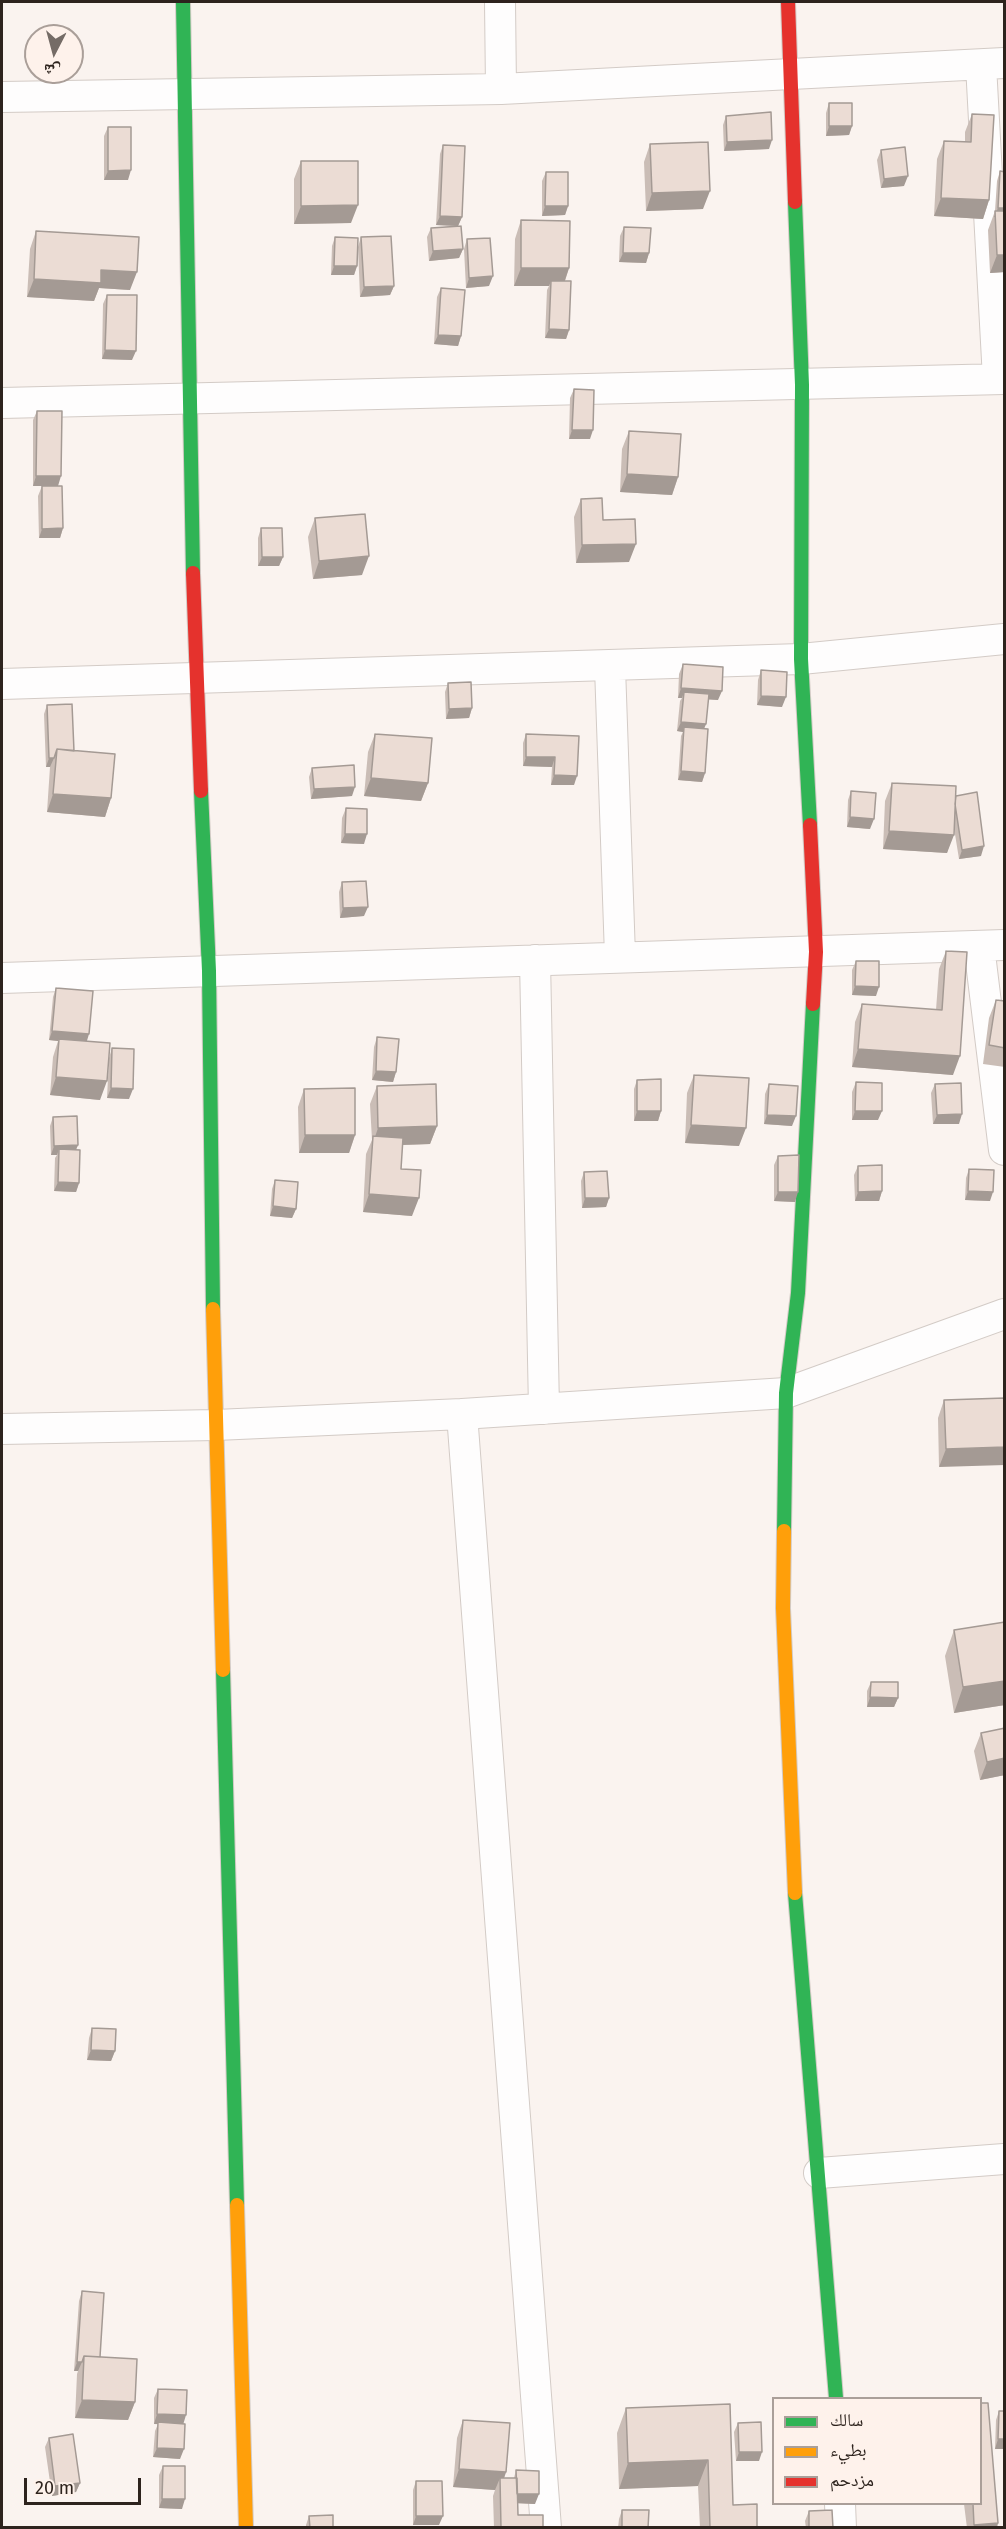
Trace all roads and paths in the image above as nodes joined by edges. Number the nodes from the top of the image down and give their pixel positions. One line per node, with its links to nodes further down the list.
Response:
1 (183, 2): 7 (street)
2 (500, 2): 6 (street)
3 (788, 2): 5 (street)
4 (993, 64): 5 (street); 9 (street)
5 (790, 75): 6 (street); 10 (street)
6 (501, 89): 7 (street)
7 (184, 94): 8 (street); 11 (street)
8 (2, 97)
9 (1001, 379): 10 (street)
10 (802, 385): 11 (street); 14 (street)
11 (188, 399): 12 (street); 16 (street)
12 (2, 403)
13 (1005, 639): 14 (street)
14 (801, 659): 15 (street); 19 (street)
15 (610, 667): 16 (street); 20 (street)
16 (196, 677): 17 (street); 22 (street)
17 (2, 684)
18 (992, 946): 19 (street); 24 (street)
19 (816, 952): 20 (street); 26 (street)
20 (620, 956): 21 (street)
21 (535, 960): 22 (street); 27 (street)
22 (209, 971): 23 (street); 29 (street)
23 (2, 978)
24 (1005, 1150)
25 (1005, 1314): 26 (street)
26 (786, 1394): 27 (street); 32 (street)
27 (544, 1410): 28 (street)
28 (462, 1414): 29 (street); 36 (street)
29 (216, 1425): 30 (street); 35 (street)
30 (2, 1429)
31 (1005, 2159): 32 (street)
32 (819, 2173): 33 (street)
33 (836, 2397)
34 (840, 2505): 37 (street)
35 (246, 2528)
36 (546, 2528)
37 (842, 2528)

